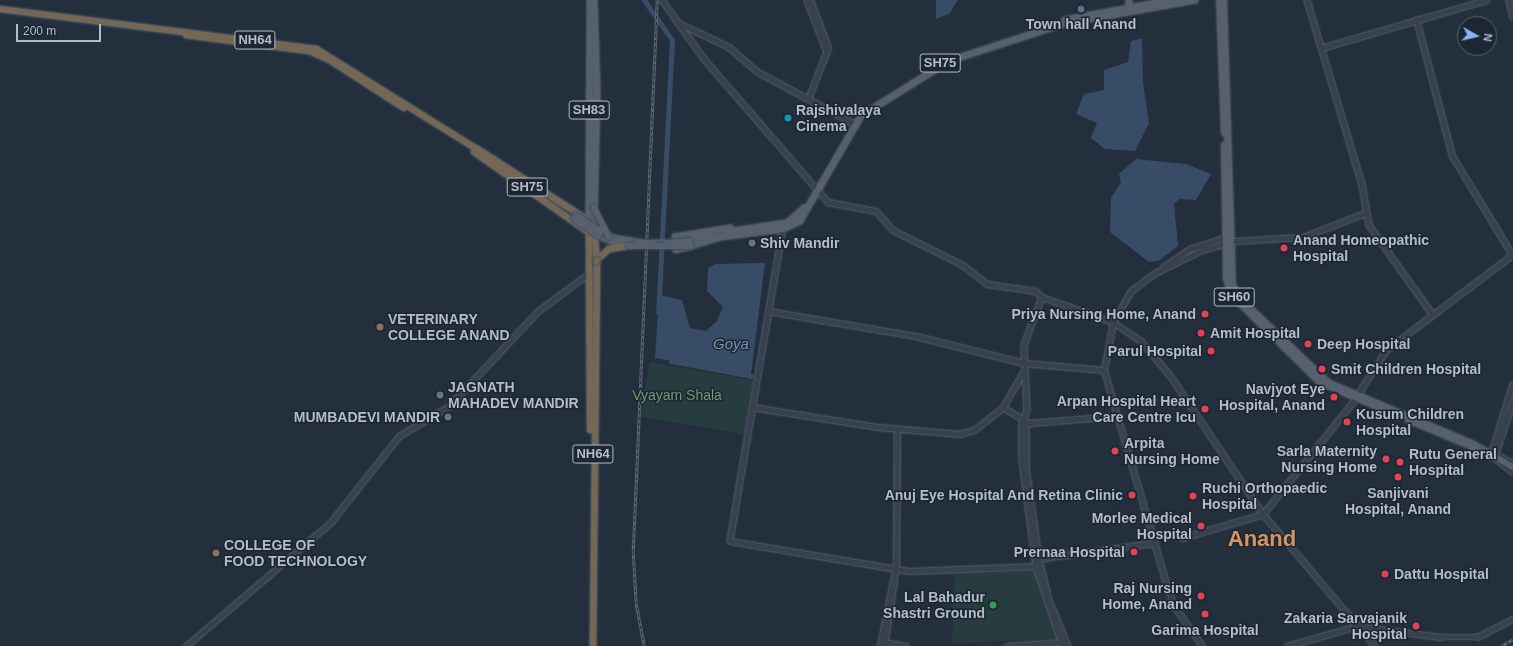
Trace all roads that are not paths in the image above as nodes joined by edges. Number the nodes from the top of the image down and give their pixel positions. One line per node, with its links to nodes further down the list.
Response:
1 (590, 0): 30 (main road, SH83)
2 (594, 0): 23 (main road, SH83)
3 (662, 0): 20 (street)
4 (807, 0): 22 (street)
5 (810, 0): 22 (street)
6 (1129, 0): 16 (main road)
7 (1173, 0): 14 (main road, SH75)
8 (1195, 0): 14 (main road, SH75)
9 (1220, 0): 34 (main road, SH60)
10 (1224, 0): 34 (main road, SH60)
11 (1307, 0): 21 (street)
12 (1486, 0): 19 (street)
13 (1508, 0): 18 (street)
14 (1136, 6): 16 (main road, SH75)
15 (0, 9): 26 (highway, NH64)
16 (1129, 10): 25 (main road, SH75)
17 (0, 12): 26 (highway, NH64)
18 (1513, 17)
19 (1416, 20): 21 (street); 40 (street)
20 (677, 23): 24 (street); 27 (street)
21 (1322, 48): 28 (street)
22 (827, 52): 24 (street)
23 (594, 63): 30 (main road, SH83); 33 (main road, bridge)
24 (808, 99): 25 (street)
25 (854, 124): 27 (main road, SH75)
26 (478, 152): 29 (main road, SH75); 30 (highway); 32 (highway)
27 (816, 188): 31 (main road, SH75); 38 (street)
28 (1366, 213): 34 (street); 40 (street)
29 (575, 217): 33 (main road, SH75, bridge); 36 (main road, SH75, bridge)
30 (592, 222): 32 (highway, NH64)
31 (782, 226): 31 (main road); 35 (main road, SH75); 39 (street)
32 (591, 234): 37 (highway, NH64); 48 (highway, NH64)
33 (609, 236): 35 (main road, SH75, bridge)
34 (1231, 239): 41 (street); 46 (main road, SH60)
35 (690, 244): 36 (main road, SH75, bridge)
36 (629, 246): 48 (highway, bridge)
37 (588, 274): 69 (street); 70 (highway, NH64)
38 (1042, 297): 41 (street); 42 (street)
39 (768, 311): 42 (street); 49 (street)
40 (1433, 315): 46 (street)
41 (1113, 322): 43 (street); 59 (street)
42 (1024, 363): 43 (street); 44 (street)
43 (1104, 370): 51 (street)
44 (1024, 372): 50 (street); 52 (street)
45 (1513, 384): 55 (street)
46 (1356, 397): 54 (main road, SH60); 54 (main road, SH60); 59 (street)
47 (1513, 401): 55 (street)
48 (594, 405): 71 (highway, NH64)
49 (752, 407): 53 (street); 63 (street)
50 (1003, 407): 52 (street); 53 (street)
51 (1117, 416): 52 (street); 61 (street)
52 (1024, 421): 62 (street)
53 (897, 429): 63 (street)
54 (1485, 451): 55 (main road, SH60)
55 (1494, 456): 56 (street); 57 (main road, SH60); 58 (street)
56 (1513, 463)
57 (1513, 467)
58 (1513, 472)
59 (1263, 514): 60 (street); 66 (street)
60 (1182, 538)
61 (1155, 543): 62 (street); 75 (street)
62 (1036, 559): 64 (street)
63 (896, 566): 64 (street); 67 (street)
64 (1038, 566): 68 (street); 74 (street)
65 (1513, 619): 66 (street)
66 (1357, 626): 76 (street); 77 (street)
67 (882, 644): 72 (street)
68 (1063, 644): 73 (street)
69 (186, 646)
70 (589, 646)
71 (593, 646)
72 (906, 646)
73 (1007, 646)
74 (1068, 646)
75 (1202, 646)
76 (1287, 646)
77 (1375, 646)

